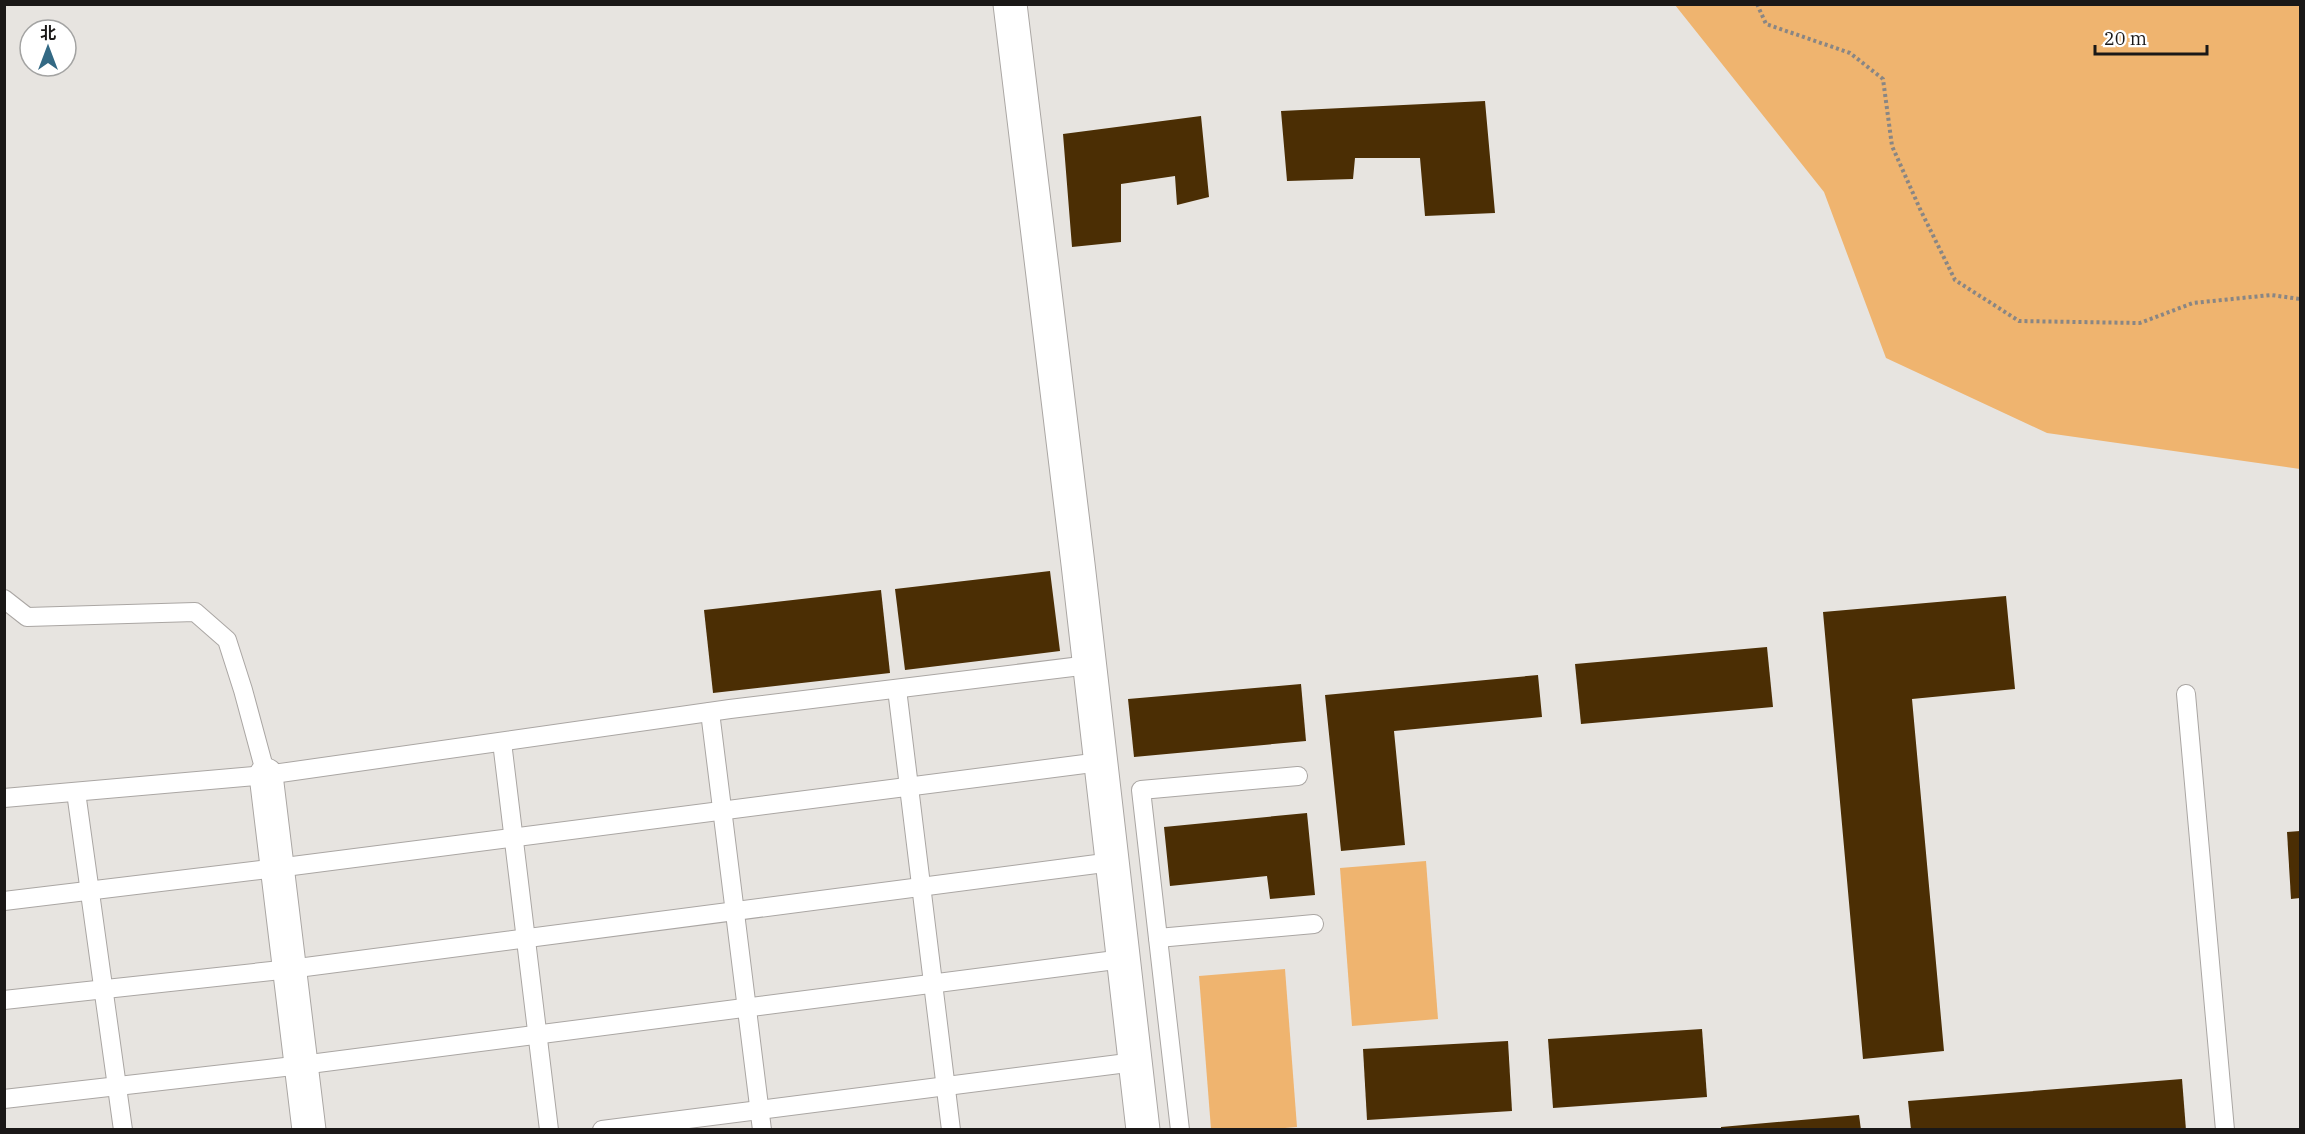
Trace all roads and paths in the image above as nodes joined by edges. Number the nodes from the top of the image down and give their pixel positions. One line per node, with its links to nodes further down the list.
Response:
1 (1010, 4): 5 (main road)
2 (1757, 4): 3 (path)
3 (2301, 298)
4 (4, 600): 11 (lane)
5 (1089, 665): 6 (lane); 10 (main road)
6 (897, 689): 8 (lane); 13 (lane)
7 (2186, 694): 48 (lane)
8 (710, 712): 9 (lane); 16 (lane)
9 (502, 742): 11 (lane); 17 (lane)
10 (1100, 762): 13 (lane); 18 (main road)
11 (266, 775): 14 (lane); 19 (main road)
12 (1298, 776): 25 (lane)
13 (909, 786): 16 (lane); 20 (lane)
14 (76, 792): 15 (lane); 21 (lane)
15 (4, 798)
16 (722, 810): 17 (lane); 23 (lane)
17 (514, 837): 19 (lane); 26 (lane)
18 (1112, 862): 20 (lane); 27 (main road)
19 (277, 868): 21 (lane); 28 (main road)
20 (921, 887): 23 (lane); 29 (lane)
21 (90, 891): 22 (lane); 30 (lane)
22 (4, 901)
23 (735, 911): 26 (lane); 32 (lane)
24 (1314, 924): 25 (lane)
25 (1158, 938): 47 (lane)
26 (526, 939): 28 (lane); 33 (lane)
27 (1123, 959): 29 (lane); 34 (main road)
28 (290, 969): 30 (lane); 35 (main road)
29 (933, 984): 32 (lane); 37 (lane)
30 (104, 989): 31 (lane); 36 (lane)
31 (4, 1000)
32 (747, 1008): 33 (lane); 39 (lane)
33 (538, 1034): 35 (lane); 42 (lane)
34 (1135, 1062): 37 (lane); 46 (main road)
35 (302, 1065): 36 (lane); 41 (main road)
36 (117, 1086): 38 (lane); 40 (lane)
37 (945, 1086): 39 (lane); 45 (lane)
38 (4, 1099)
39 (759, 1110): 43 (lane); 44 (lane)
40 (123, 1130)
41 (309, 1130)
42 (549, 1130)
43 (602, 1130)
44 (762, 1130)
45 (951, 1130)
46 (1143, 1130)
47 (1180, 1130)
48 (2225, 1130)

